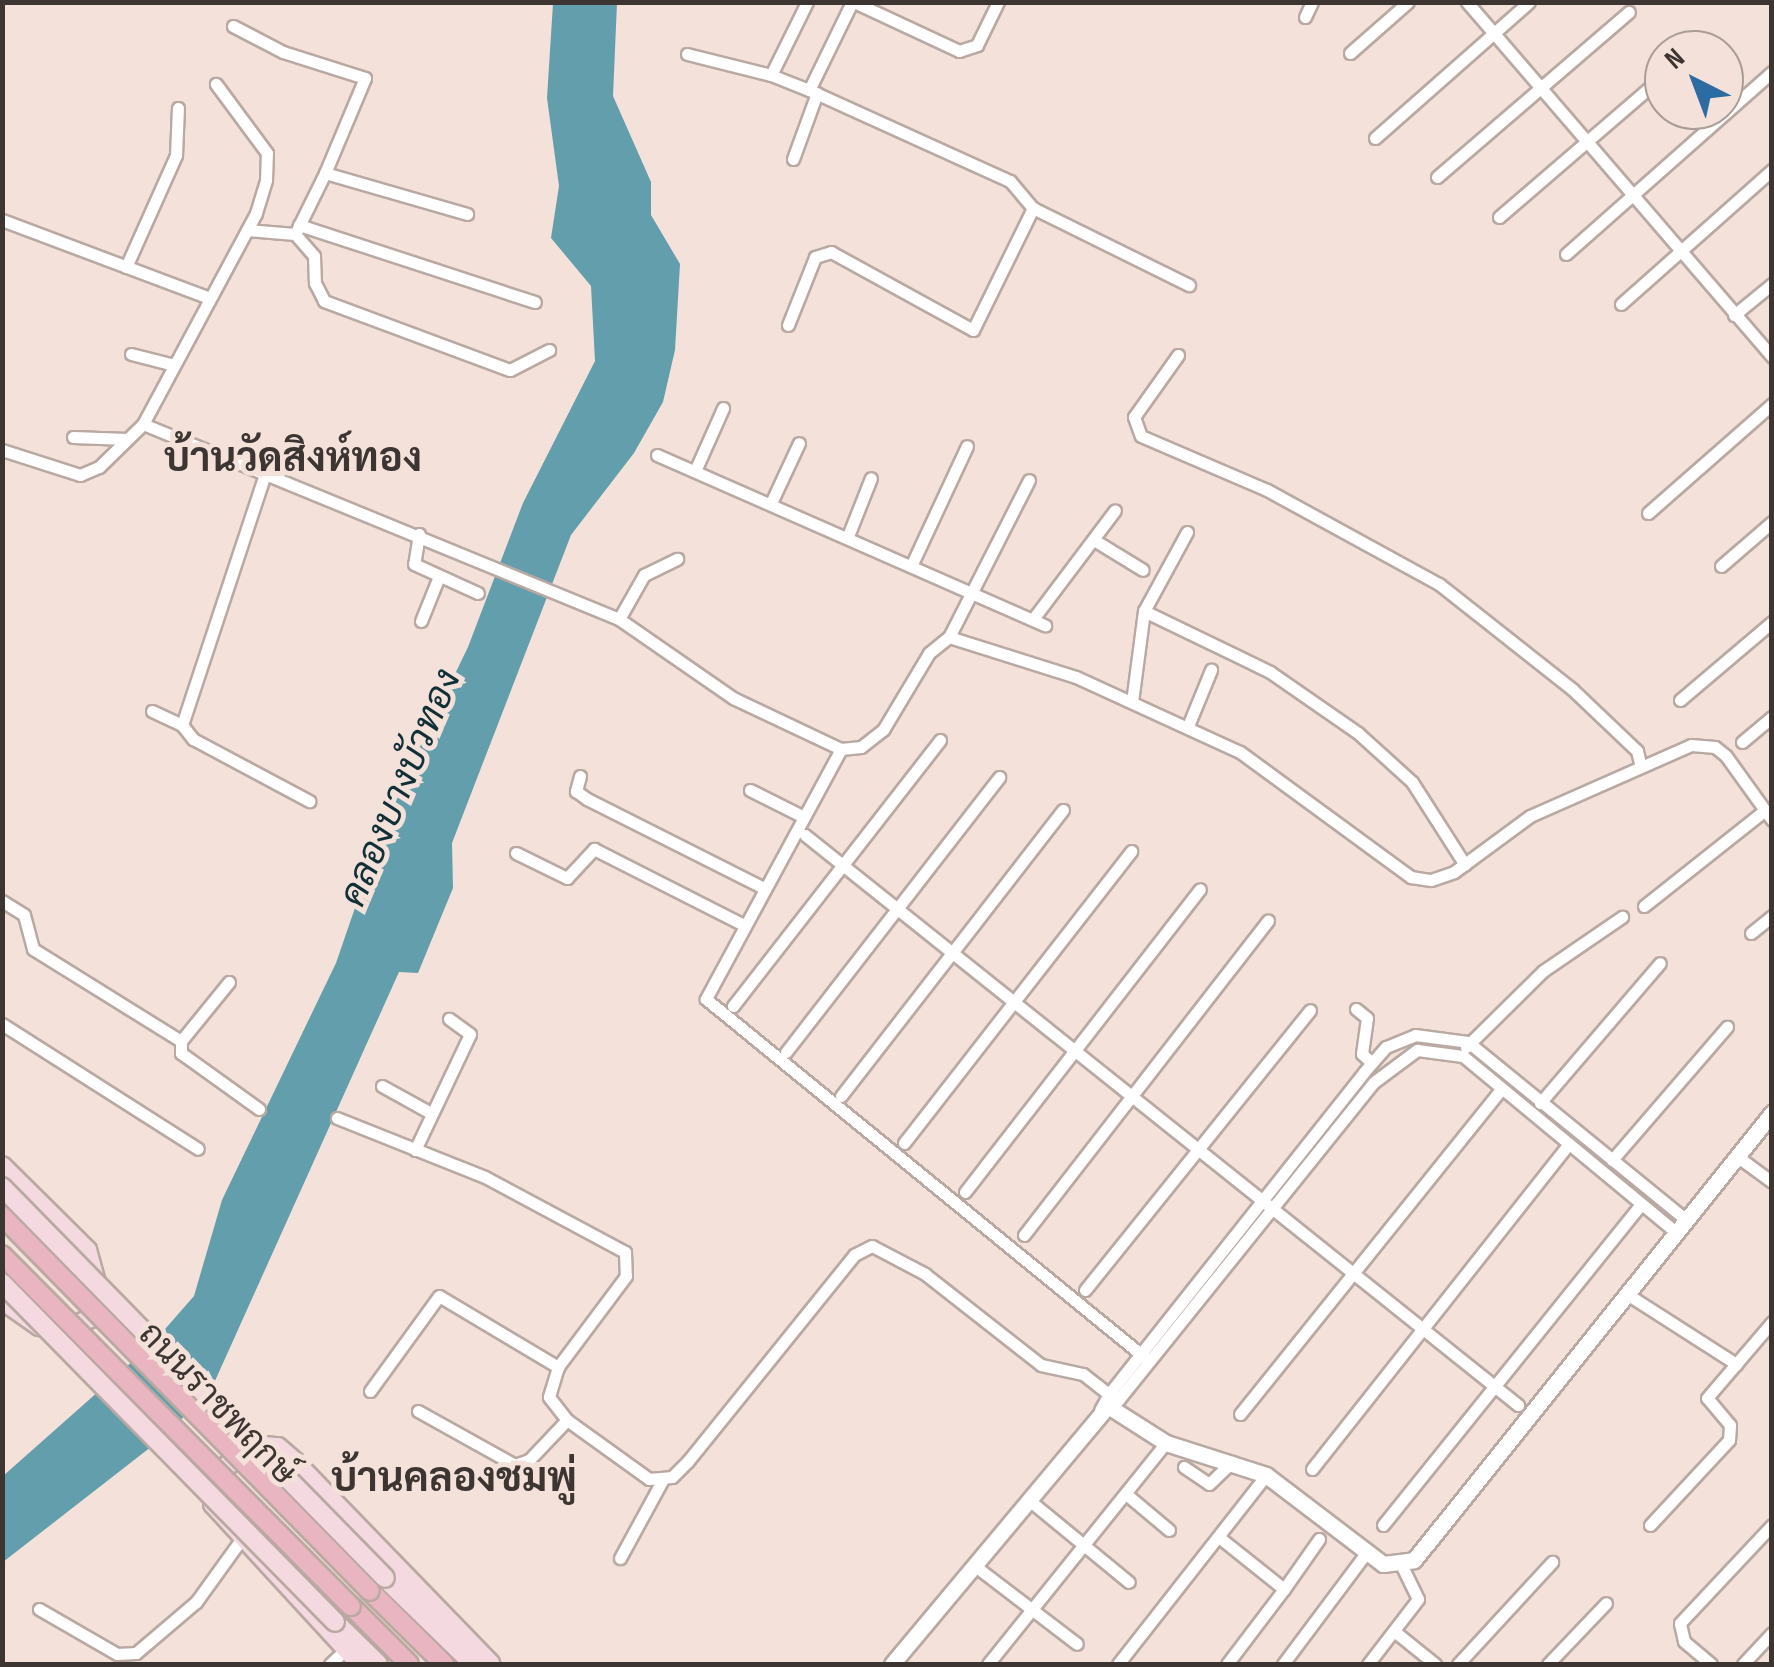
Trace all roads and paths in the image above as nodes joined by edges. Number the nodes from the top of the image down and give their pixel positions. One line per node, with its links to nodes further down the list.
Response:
1 (807, 2): 15 (street)
2 (853, 2): 3 (street); 18 (street)
3 (998, 2)
4 (1312, 2): 9 (street)
5 (1408, 2): 13 (street)
6 (1467, 2): 11 (street)
7 (1529, 2): 11 (street)
8 (1629, 12): 17 (street)
9 (1305, 17)
10 (233, 26): 25 (street)
11 (1494, 33): 17 (street); 21 (street)
12 (687, 54): 15 (street)
13 (1350, 54)
14 (1772, 72): 27 (street)
15 (771, 75): 18 (street)
16 (216, 84): 32 (street)
17 (1540, 88): 22 (street); 26 (street)
18 (813, 91): 23 (street); 28 (street)
19 (1644, 92): 22 (street)
20 (178, 108): 36 (street)
21 (1375, 138)
22 (1586, 142): 27 (street); 30 (street)
23 (793, 159)
24 (1772, 170): 34 (street)
25 (325, 173): 29 (street); 33 (street)
26 (1437, 177)
27 (1632, 195): 34 (street); 35 (street)
28 (1033, 208): 38 (street); 43 (street)
29 (468, 214)
30 (1499, 217)
31 (2, 220): 36 (street)
32 (248, 230): 33 (street); 39 (street)
33 (297, 230): 40 (street); 44 (street)
34 (1681, 252): 41 (street); 42 (street)
35 (1566, 254)
36 (126, 266): 39 (street)
37 (1772, 284): 42 (street)
38 (1190, 285)
39 (209, 298): 48 (street)
40 (535, 302)
41 (1621, 304)
42 (1734, 315): 47 (street)
43 (788, 325)
44 (549, 350)
45 (131, 354): 48 (street)
46 (1178, 355): 92 (street)
47 (1772, 357)
48 (174, 365): 51 (street)
49 (1772, 404): 64 (street)
50 (723, 408): 58 (street)
51 (142, 424): 53 (street); 59 (street)
52 (74, 436): 53 (street)
53 (127, 439): 56 (street)
54 (799, 443): 62 (street)
55 (967, 446): 71 (street)
56 (2, 450)
57 (658, 455): 58 (street)
58 (696, 471): 62 (street)
59 (265, 474): 67 (street); 87 (street)
60 (872, 478): 68 (street)
61 (1029, 480): 75 (street)
62 (771, 503): 68 (street)
63 (1115, 510): 69 (street)
64 (1648, 513)
65 (1772, 522): 72 (street)
66 (1187, 532): 77 (street)
67 (419, 534): 74 (street); 78 (street)
68 (848, 536): 71 (street)
69 (1094, 540): 73 (street); 75 (street)
70 (677, 559): 78 (street)
71 (912, 564): 75 (street)
72 (1721, 566)
73 (1144, 570)
74 (438, 579): 76 (street); 79 (street)
75 (973, 590): 81 (street)
76 (478, 593)
77 (1144, 611): 84 (street); 104 (street)
78 (619, 619): 91 (street)
79 (421, 620)
80 (1772, 622): 83 (street)
81 (950, 637): 84 (street); 91 (street)
82 (1210, 670): 88 (street)
83 (1680, 700)
84 (1132, 702): 88 (street)
85 (152, 711): 87 (street)
86 (1772, 717): 90 (street)
87 (182, 725): 96 (street)
88 (1188, 726): 104 (street)
89 (940, 740): 103 (street)
90 (1742, 742)
91 (842, 749): 99 (street)
92 (1641, 767): 98 (street); 104 (street)
93 (580, 776): 105 (street)
94 (1000, 776): 109 (street)
95 (750, 790): 99 (street)
96 (310, 801)
97 (1063, 810): 115 (street)
98 (1769, 815): 108 (street)
99 (802, 816): 105 (street)
100 (805, 835): 103 (street)
101 (516, 852): 113 (street)
102 (1130, 852): 118 (street)
103 (843, 864): 109 (street); 119 (street)
104 (1465, 865)
105 (762, 888): 113 (street)
106 (1200, 889): 127 (street)
107 (2, 902): 125 (street)
108 (1644, 906)
109 (897, 908): 115 (street); 128 (street)
110 (1772, 916): 114 (street)
111 (1622, 917): 126 (street)
112 (1268, 921): 133 (street)
113 (742, 924): 165 (street)
114 (1750, 933)
115 (953, 952): 118 (street); 134 (street)
116 (1660, 963): 135 (street)
117 (229, 982): 125 (street)
118 (1015, 1000): 127 (street); 140 (street)
119 (732, 1006)
120 (1356, 1008): 130 (street)
121 (1310, 1010): 143 (street)
122 (449, 1019): 137 (street)
123 (2, 1024): 142 (street)
124 (1727, 1027): 146 (street)
125 (181, 1041): 136 (street)
126 (1468, 1042): 129 (street); 130 (street); 135 (street)
127 (1076, 1050): 133 (street); 150 (street)
128 (786, 1052)
129 (1463, 1056): 132 (street); 153 (street)
130 (1372, 1063): 151 (street)
131 (382, 1086): 137 (street)
132 (1502, 1089): 141 (street); 158 (street)
133 (1132, 1095): 143 (street); 156 (street)
134 (841, 1096)
135 (1540, 1103): 146 (street)
136 (259, 1108)
137 (432, 1113): 144 (street)
138 (1772, 1113): 145 (street)
139 (337, 1118): 144 (street)
140 (904, 1143)
141 (1569, 1144): 152 (street); 164 (street)
142 (198, 1148)
143 (1198, 1149): 151 (street); 160 (street)
144 (414, 1150): 167 (street)
145 (1738, 1157): 148 (street); 155 (street)
146 (1612, 1160): 155 (street)
147 (2, 1166): 162 (main road)
148 (1772, 1182)
149 (2, 1187): 197 (main road, ถนนราชพฤกษ์, bridge)
150 (965, 1192)
151 (1262, 1200): 153 (street); 165 (street)
152 (1640, 1205): 155 (street); 168 (street)
153 (1274, 1208): 158 (street); 165 (street)
154 (2, 1216): 197 (main road, ถนนราชพฤกษ์, bridge)
155 (1681, 1226): 161 (street)
156 (1024, 1235)
157 (2, 1255): 209 (main road, ถนนราชพฤกษ์, bridge)
158 (1353, 1273): 164 (street); 173 (street)
159 (2, 1284): 208 (main road, ถนนราชพฤกษ์, bridge)
160 (1086, 1290)
161 (1628, 1294): 166 (street); 195 (street)
162 (2, 1300)
163 (1771, 1325): 166 (street)
164 (1422, 1330): 168 (street); 178 (street)
165 (1145, 1356): 170 (street)
166 (1736, 1364): 183 (street)
167 (558, 1366): 169 (street); 174 (street)
168 (1495, 1387): 171 (street); 185 (street)
169 (370, 1391)
170 (1111, 1402): 175 (street); 180 (street); 182 (street)
171 (1518, 1404)
172 (418, 1411): 174 (street)
173 (1240, 1414)
174 (567, 1420): 180 (street)
175 (1166, 1443): 176 (street); 181 (street)
176 (1232, 1462): 177 (street); 179 (street)
177 (1184, 1467)
178 (1312, 1470)
179 (1266, 1475): 187 (street); 191 (street)
180 (662, 1481): 192 (street)
181 (1126, 1494): 186 (street); 190 (street)
182 (1029, 1500): 190 (street); 194 (street)
183 (1650, 1525)
184 (1772, 1525): 222 (street)
185 (1383, 1526)
186 (1169, 1530)
187 (1220, 1538): 198 (street); 215 (street)
188 (1318, 1539): 198 (street)
189 (240, 1541): 200 (street); 205 (main road); 212 (main road)
190 (1084, 1546): 196 (street); 201 (street)
191 (1366, 1553): 195 (street); 217 (street)
192 (620, 1558)
193 (1552, 1562): 220 (street)
194 (976, 1566): 201 (street); 213 (street)
195 (1402, 1566): 202 (street)
196 (1128, 1582)
197 (378, 1584): 210 (main road, ถนนราชพฤกษ์); 211 (main road, ถนนราชพฤกษ์)
198 (1284, 1589): 216 (street)
199 (1606, 1603): 221 (street)
200 (39, 1609)
201 (1033, 1611): 204 (street); 214 (street)
202 (1394, 1631): 218 (street); 219 (street)
203 (1772, 1633): 223 (street)
204 (1076, 1644)
205 (345, 1650): 206 (street); 207 (main road)
206 (330, 1664)
207 (360, 1664)
208 (378, 1664)
209 (410, 1664)
210 (444, 1664)
211 (472, 1664)
212 (491, 1664)
213 (892, 1664)
214 (990, 1664)
215 (1118, 1664)
216 (1227, 1664)
217 (1283, 1664)
218 (1368, 1664)
219 (1435, 1664)
220 (1458, 1664)
221 (1548, 1664)
222 (1711, 1664)
223 (1743, 1664)

